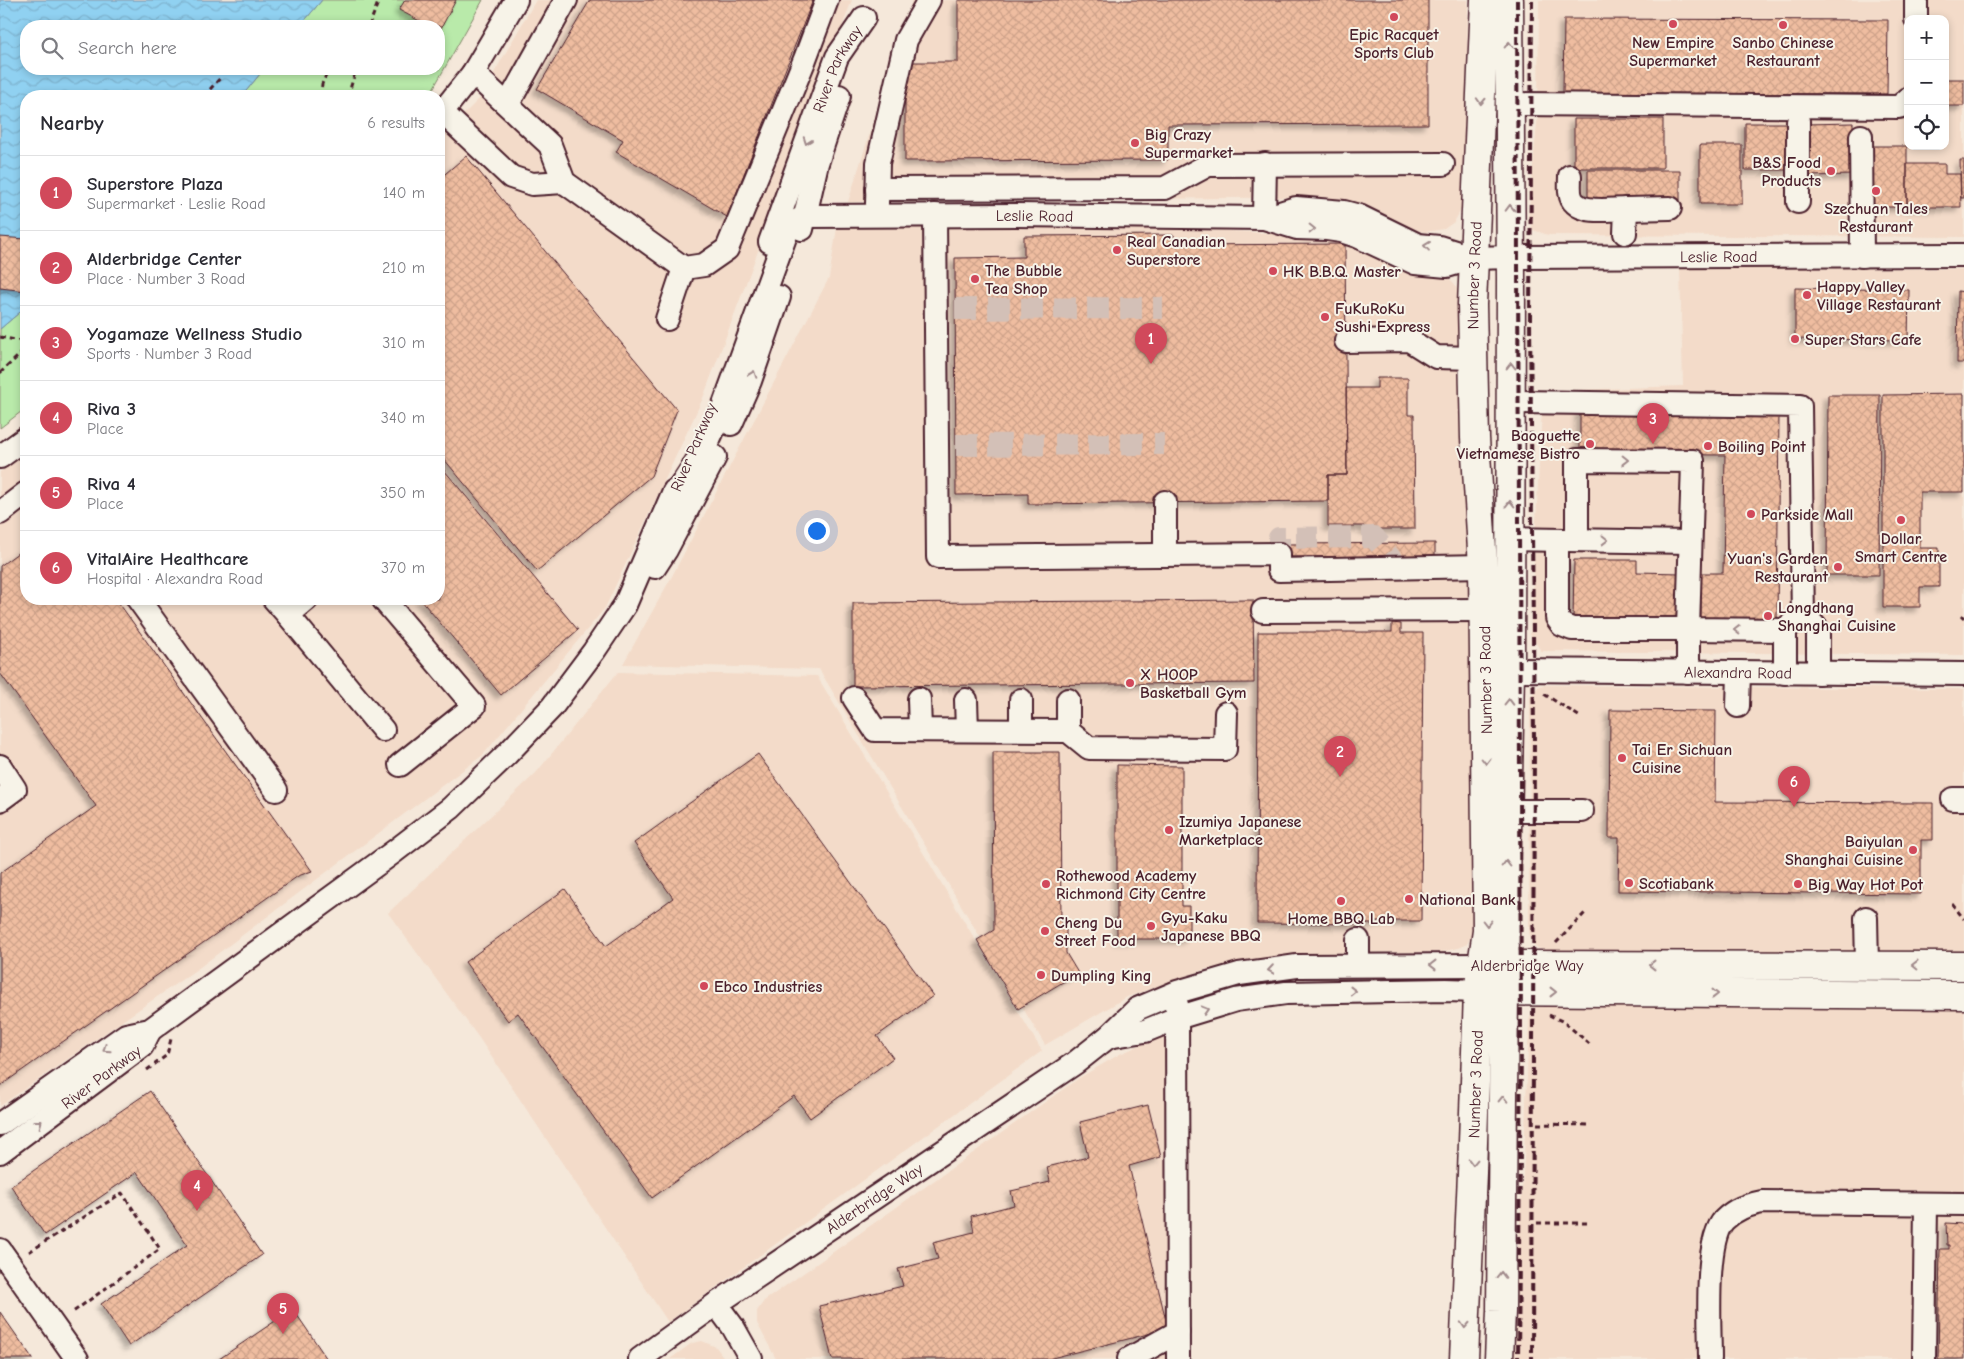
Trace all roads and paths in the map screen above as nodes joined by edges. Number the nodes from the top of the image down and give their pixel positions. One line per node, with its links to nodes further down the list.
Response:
1 (379, 0): 11 (path)
2 (516, 0): 12 (street)
3 (566, 0): 20 (street)
4 (827, 0): 43 (street)
5 (929, 0): 30 (street)
6 (1485, 0): 42 (main road, Number 3 Road, one-way to 42)
7 (1509, 0): 21 (main road, Number 3 Road, one-way to 7)
8 (1916, 0): 10 (street)
9 (867, 9): 36 (street, River Parkway); 56 (street, River Parkway, one-way to 56)
10 (1916, 15)
11 (371, 20)
12 (473, 73): 20 (street); 22 (street)
13 (326, 75): 17 (path)
14 (354, 75): 18 (path)
15 (222, 76): 16 (path)
16 (209, 90)
17 (321, 90)
18 (350, 90)
19 (1904, 103): 21 (street)
20 (508, 104): 29 (street)
21 (1509, 104): 40 (main road, Number 3 Road, one-way to 21)
22 (445, 108)
23 (445, 119): 29 (street)
24 (1798, 121): 31 (street)
25 (1861, 136): 41 (street)
26 (1265, 164): 27 (street); 30 (street); 37 (street)
27 (1442, 164)
28 (1570, 176): 33 (street)
29 (564, 182): 43 (street)
30 (877, 189): 34 (street)
31 (1798, 202)
32 (1670, 208): 33 (street)
33 (1626, 209): 38 (street)
34 (877, 215): 35 (street, Leslie Road); 36 (street, Leslie Road)
35 (935, 215): 37 (street, Leslie Road); 61 (street)
36 (806, 216): 56 (street); 65 (street, River Parkway, one-way to 36)
37 (1264, 218): 42 (street, Leslie Road)
38 (1626, 233)
39 (1964, 255): 41 (street, Leslie Road)
40 (1511, 256): 41 (street, Leslie Road); 42 (street, Leslie Road); 51 (main road, Number 3 Road, one-way to 40)
41 (1862, 256)
42 (1474, 258): 49 (main road, Number 3 Road)
43 (684, 268): 44 (street)
44 (667, 319)
45 (0, 337): 46 (path)
46 (20, 341)
47 (1346, 341): 49 (street)
48 (20, 355): 50 (path)
49 (1473, 358): 62 (main road, Number 3 Road)
50 (0, 373)
51 (1511, 402): 58 (main road, Number 3 Road, one-way to 51); 69 (street)
52 (20, 444): 53 (street)
53 (0, 457)
54 (20, 498): 57 (street)
55 (1165, 502): 61 (street)
56 (669, 504): 65 (street, River Parkway)
57 (0, 513)
58 (1510, 539): 59 (street); 71 (main road, Number 3 Road)
59 (1567, 540): 60 (street, one-way to 60); 60 (street, one-way to 60); 70 (street)
60 (1690, 542): 70 (street)
61 (1165, 555): 62 (street)
62 (1483, 566): 67 (main road, Number 3 Road)
63 (142, 605): 93 (street)
64 (388, 605): 92 (street)
65 (625, 605): 111 (street)
66 (281, 607): 86 (street)
67 (1484, 610): 68 (street); 106 (main road, Number 3 Road, one-way to 106)
68 (1263, 611)
69 (1794, 625): 70 (street, one-way to 70); 74 (street); 75 (street)
70 (1688, 629): 72 (street)
71 (1510, 670): 72 (street, Alexandra Road); 95 (main road, Number 3 Road, one-way to 71)
72 (1688, 672): 73 (street, Alexandra Road)
73 (1739, 672): 74 (street, Alexandra Road); 83 (street)
74 (1785, 673): 75 (street, Alexandra Road)
75 (1818, 673): 76 (street, Alexandra Road)
76 (1964, 674)
77 (1544, 694): 85 (path)
78 (854, 698): 87 (street)
79 (919, 700): 87 (street)
80 (966, 700): 88 (street)
81 (1021, 700): 89 (street)
82 (1068, 700): 90 (street)
83 (1738, 706)
84 (1226, 712): 90 (street)
85 (1582, 718)
86 (383, 730)
87 (920, 730): 88 (street)
88 (966, 730): 89 (street)
89 (1020, 730): 90 (street)
90 (1068, 731)
91 (0, 766): 94 (street)
92 (400, 766)
93 (276, 790)
94 (0, 800)
95 (1507, 811): 96 (street); 106 (main road, Number 3 Road, one-way to 95)
96 (1582, 811)
97 (1952, 904): 100 (path)
98 (1586, 912): 102 (path)
99 (1866, 918): 104 (street)
100 (1964, 919)
101 (1358, 940): 103 (street)
102 (1554, 945)
103 (1358, 965): 106 (street, Alderbridge Way, one-way to 103); 107 (street, Alderbridge Way, one-way to 107)
104 (1867, 965): 105 (main road, Alderbridge Way, one-way to 104); 106 (main road, Alderbridge Way, one-way to 106)
105 (1964, 966)
106 (1492, 978): 108 (main road, Alderbridge Way, one-way to 108); 110 (street, Alderbridge Way, one-way to 106); 132 (main road, Number 3 Road, one-way to 132); 133 (main road, Number 3 Road, one-way to 106)
107 (1177, 992): 110 (street); 112 (street, Alderbridge Way)
108 (1964, 996)
109 (1546, 1014): 113 (path)
110 (1177, 1018): 112 (street, Alderbridge Way); 126 (street)
111 (150, 1030): 114 (street, River Parkway, one-way to 114); 117 (street, River Parkway, one-way to 111)
112 (1108, 1037): 124 (street, Alderbridge Way)
113 (1592, 1046)
114 (0, 1124)
115 (1537, 1124): 116 (path)
116 (1591, 1125)
117 (0, 1152)
118 (1926, 1204): 119 (street); 134 (street); 135 (street)
119 (1964, 1204)
120 (1537, 1223): 121 (path)
121 (1590, 1223)
122 (0, 1250): 127 (street)
123 (29, 1252): 125 (path)
124 (716, 1304): 128 (street, Alderbridge Way); 129 (street)
125 (73, 1312)
126 (1178, 1332): 130 (street); 131 (street)
127 (77, 1359)
128 (640, 1359)
129 (751, 1359)
130 (1129, 1359)
131 (1178, 1359)
132 (1464, 1359)
133 (1499, 1359)
134 (1710, 1359)
135 (1924, 1359)

